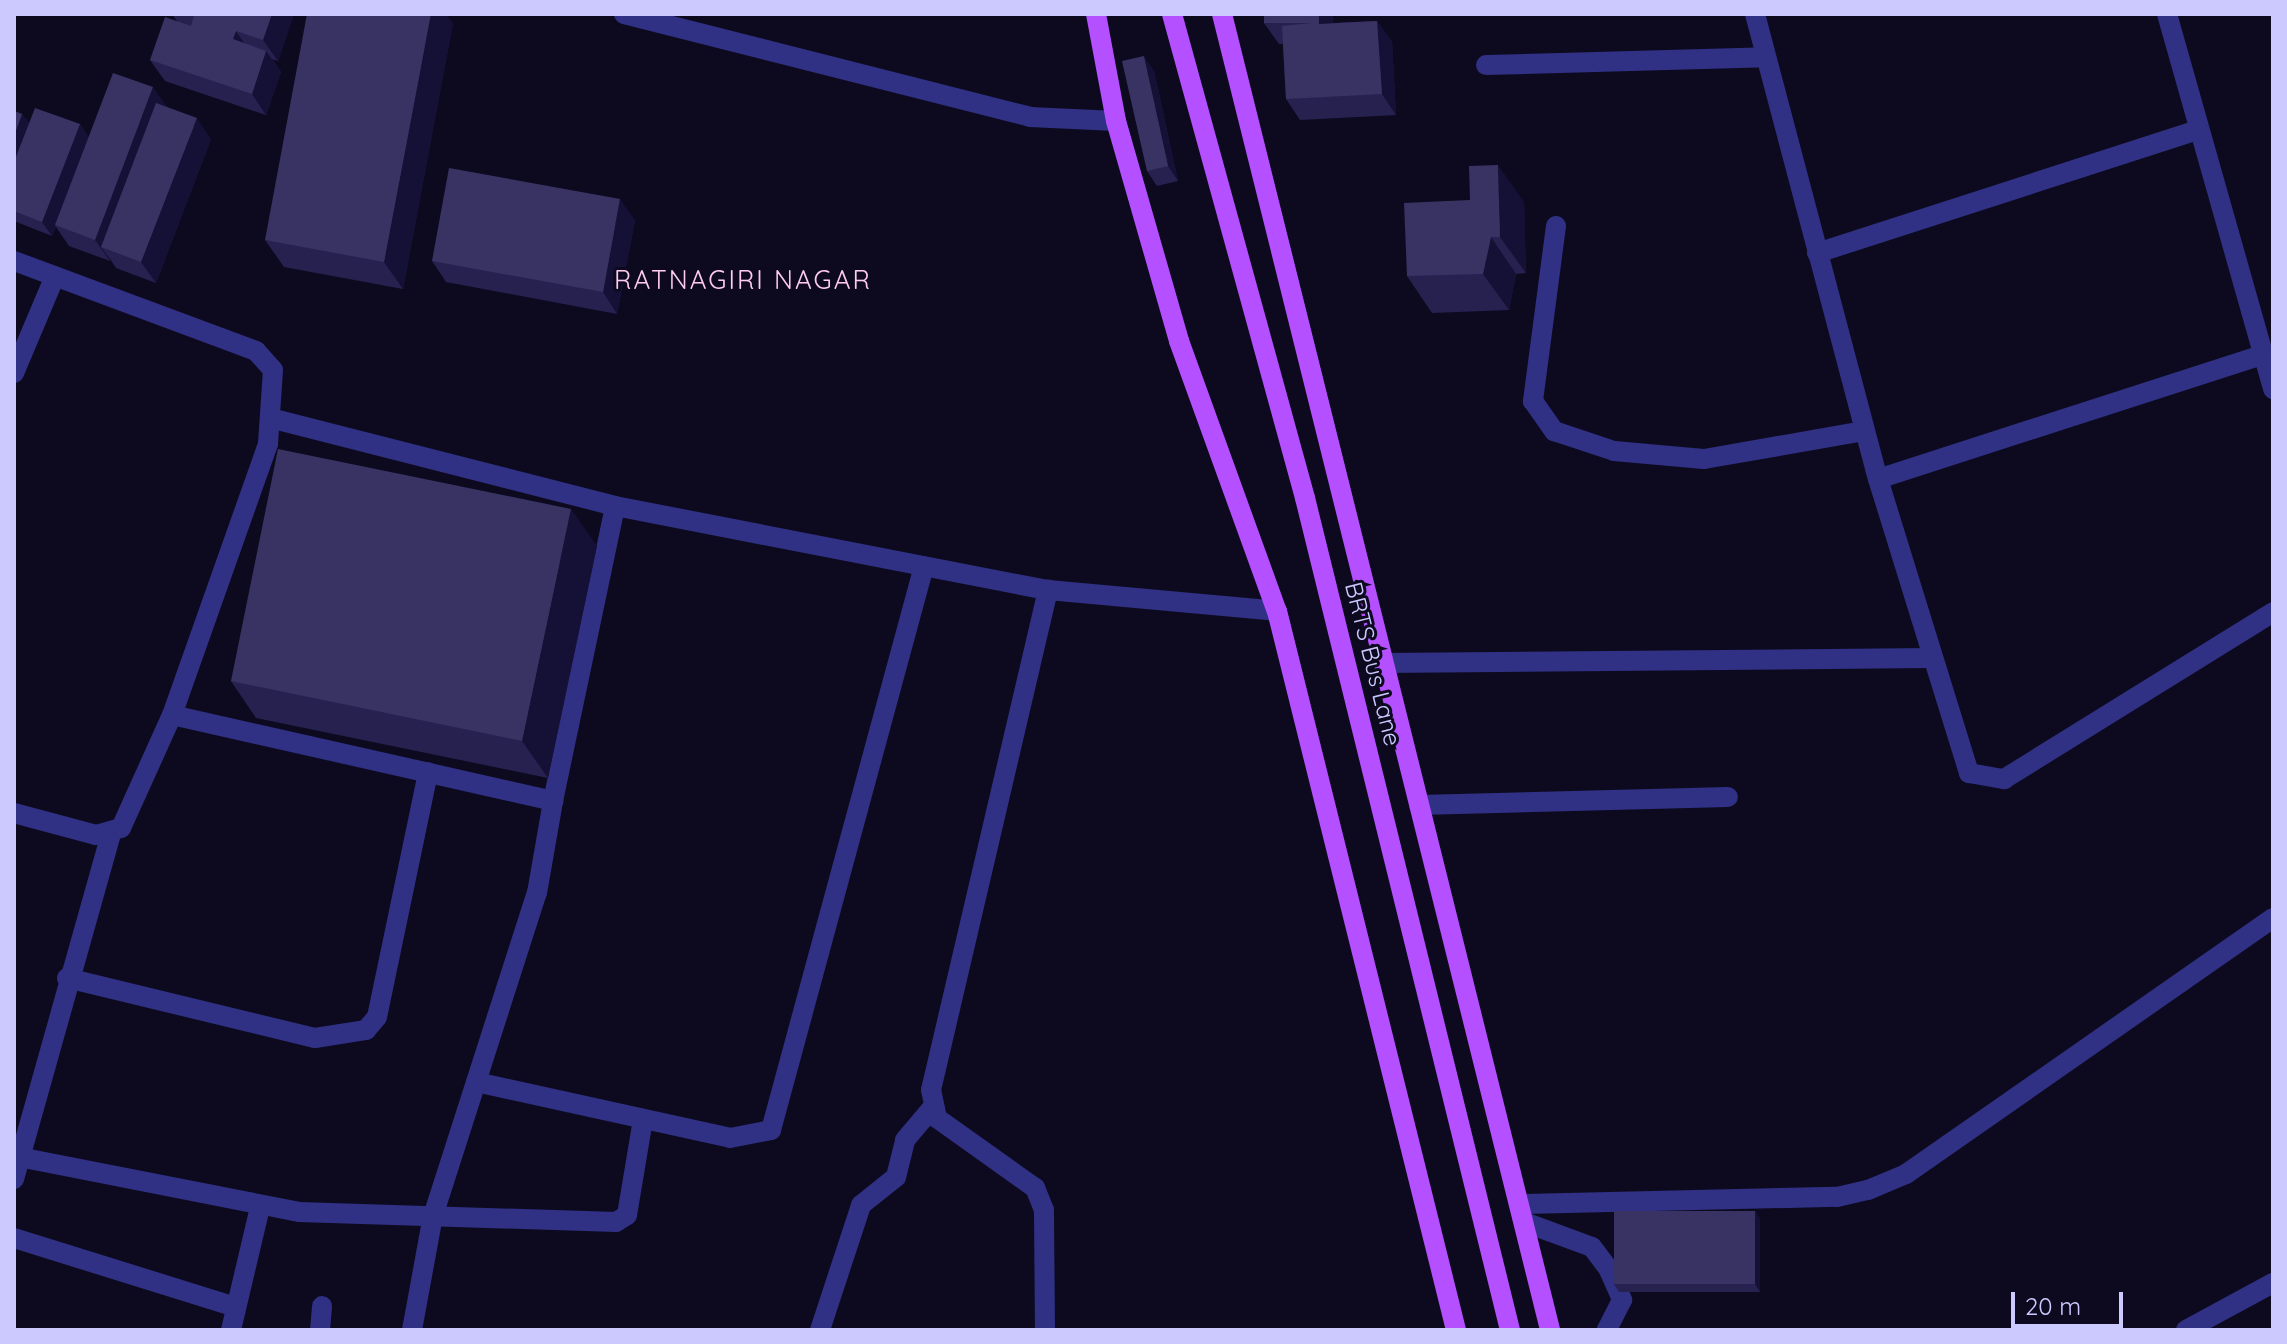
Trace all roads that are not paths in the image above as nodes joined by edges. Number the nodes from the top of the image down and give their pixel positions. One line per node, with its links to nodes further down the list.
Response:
1 (624, 14): 9 (street)
2 (1096, 14): 9 (main road)
3 (1172, 14): 56 (main road, BRTS Bus Lane)
4 (1222, 14): 27 (main road)
5 (1755, 14): 7 (street)
6 (2167, 14): 10 (street)
7 (1766, 57): 8 (street); 12 (street)
8 (1486, 65)
9 (1116, 121): 24 (main road)
10 (2198, 130): 12 (street); 15 (street)
11 (1556, 226): 19 (street)
12 (1817, 253): 19 (street)
13 (14, 261): 14 (street)
14 (55, 276): 16 (street); 18 (street)
15 (2264, 354): 17 (street); 20 (street)
16 (14, 373)
17 (2273, 389)
18 (274, 419): 21 (street); 28 (street)
19 (1865, 431): 20 (street)
20 (1878, 479): 26 (street)
21 (615, 506): 22 (street); 31 (street)
22 (924, 566): 23 (street); 40 (street)
23 (1048, 590): 24 (street); 39 (street)
24 (1277, 611): 55 (main road)
25 (2273, 612): 26 (street)
26 (1931, 658): 27 (street)
27 (1383, 663): 32 (main road)
28 (172, 715): 29 (street); 34 (street)
29 (428, 772): 31 (street); 36 (street)
30 (1728, 797): 32 (street)
31 (553, 801): 37 (street)
32 (1419, 805): 44 (main road)
33 (14, 813): 34 (street)
34 (111, 833): 36 (street)
35 (2273, 918): 44 (street)
36 (67, 978): 38 (street)
37 (476, 1082): 40 (street); 45 (street)
38 (24, 1094): 41 (street)
39 (932, 1108): 53 (street); 54 (street)
40 (643, 1119): 45 (street)
41 (19, 1157): 42 (street); 43 (street)
42 (14, 1179)
43 (260, 1207): 45 (street); 49 (street)
44 (1522, 1213): 57 (main road); 58 (street)
45 (433, 1216): 52 (street)
46 (14, 1238): 49 (street)
47 (2273, 1283): 59 (street)
48 (322, 1306): 51 (street)
49 (236, 1307): 50 (street)
50 (231, 1330)
51 (320, 1330)
52 (412, 1330)
53 (820, 1330)
54 (1045, 1330)
55 (1456, 1330)
56 (1510, 1330)
57 (1550, 1330)
58 (1607, 1330)
59 (2186, 1330)

